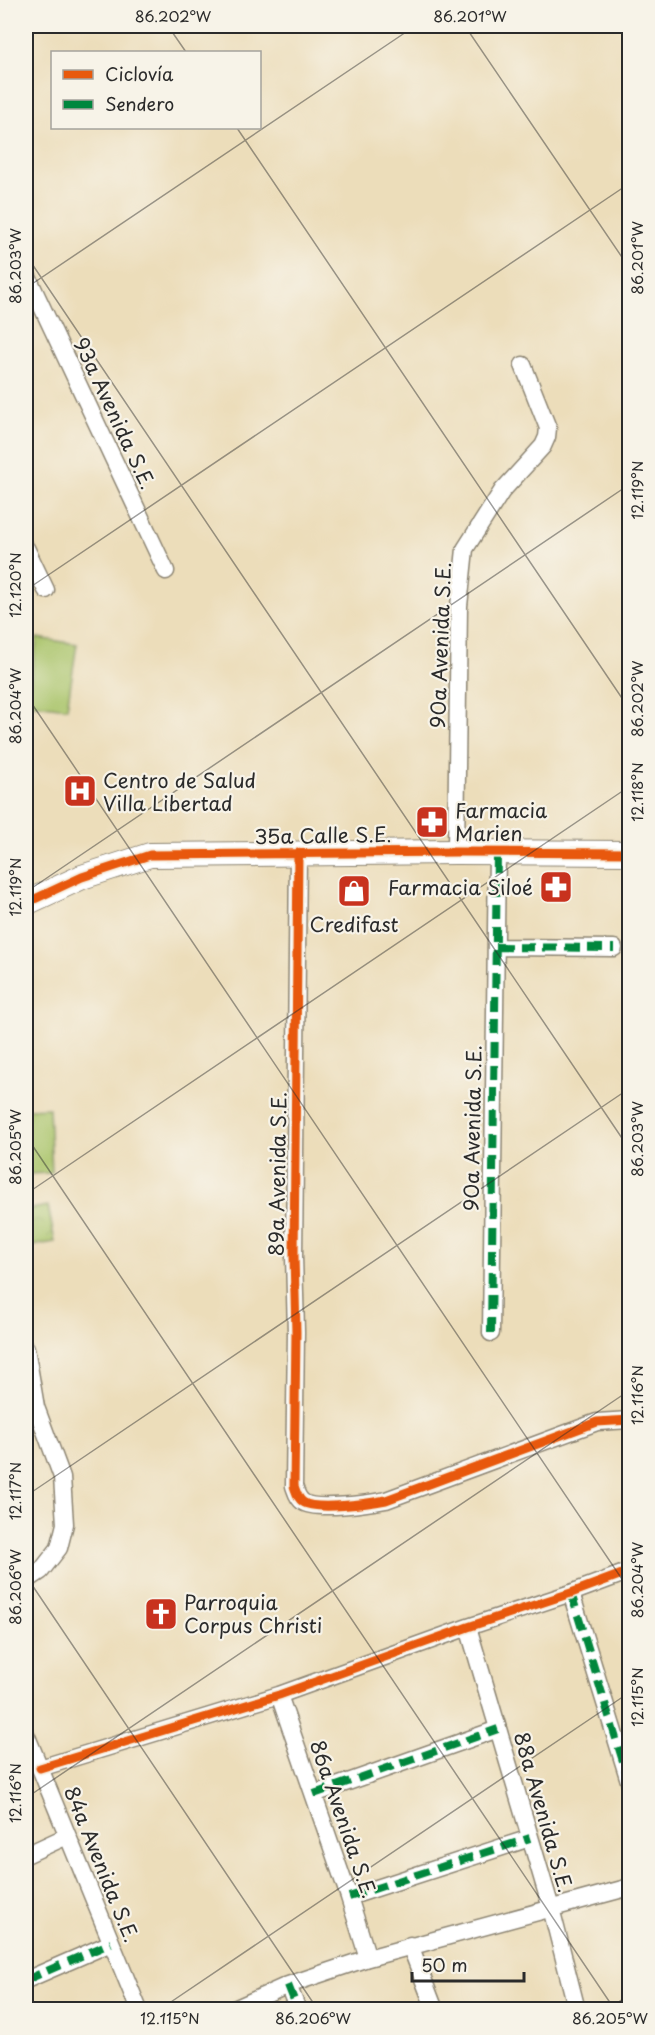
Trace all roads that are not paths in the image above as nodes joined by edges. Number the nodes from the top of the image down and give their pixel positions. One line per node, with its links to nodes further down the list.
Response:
1 (26, 273): 4 (street, 93a Avenida S.E.)
2 (524, 365): 6 (street, 90a Avenida S.E.)
3 (26, 549): 5 (street)
4 (166, 571)
5 (46, 590)
6 (456, 852): 7 (street, 35a Calle S.E.); 8 (street, 35a Calle S.E.)
7 (497, 852): 9 (street, 35a Calle S.E.); 11 (street, 90a Avenida S.E.)
8 (298, 853): 10 (street, 35a Calle S.E.); 15 (street, 89a Avenida S.E.)
9 (630, 854)
10 (26, 903)
11 (496, 947): 12 (street); 13 (street, 90a Avenida S.E.)
12 (614, 948)
13 (491, 1333)
14 (26, 1348): 17 (street)
15 (630, 1420)
16 (630, 1570): 18 (street)
17 (26, 1581)
18 (571, 1593): 19 (street); 24 (street)
19 (468, 1627): 20 (street); 21 (street, 88a Avenida S.E.)
20 (279, 1695): 23 (street); 25 (street, 86a Avenida S.E.)
21 (498, 1729): 25 (street); 27 (street, 88a Avenida S.E.)
22 (26, 1734): 23 (street, 84a Avenida S.E.)
23 (40, 1768): 26 (street, 84a Avenida S.E.)
24 (630, 1784)
25 (314, 1794): 30 (street, 86a Avenida S.E.)
26 (67, 1836): 28 (street); 32 (street, 84a Avenida S.E.)
27 (530, 1838): 30 (street); 31 (street, 88a Avenida S.E.)
28 (26, 1855)
29 (630, 1887): 31 (street)
30 (349, 1897): 34 (street, 86a Avenida S.E.)
31 (551, 1908): 33 (street); 41 (street, 88a Avenida S.E.)
32 (111, 1943): 35 (street); 37 (street, 84a Avenida S.E.)
33 (410, 1945): 34 (street); 40 (street)
34 (368, 1958): 36 (street)
35 (26, 1980)
36 (288, 1985): 38 (street); 39 (street)
37 (139, 2010)
38 (232, 2010)
39 (298, 2010)
40 (435, 2010)
41 (577, 2010)

